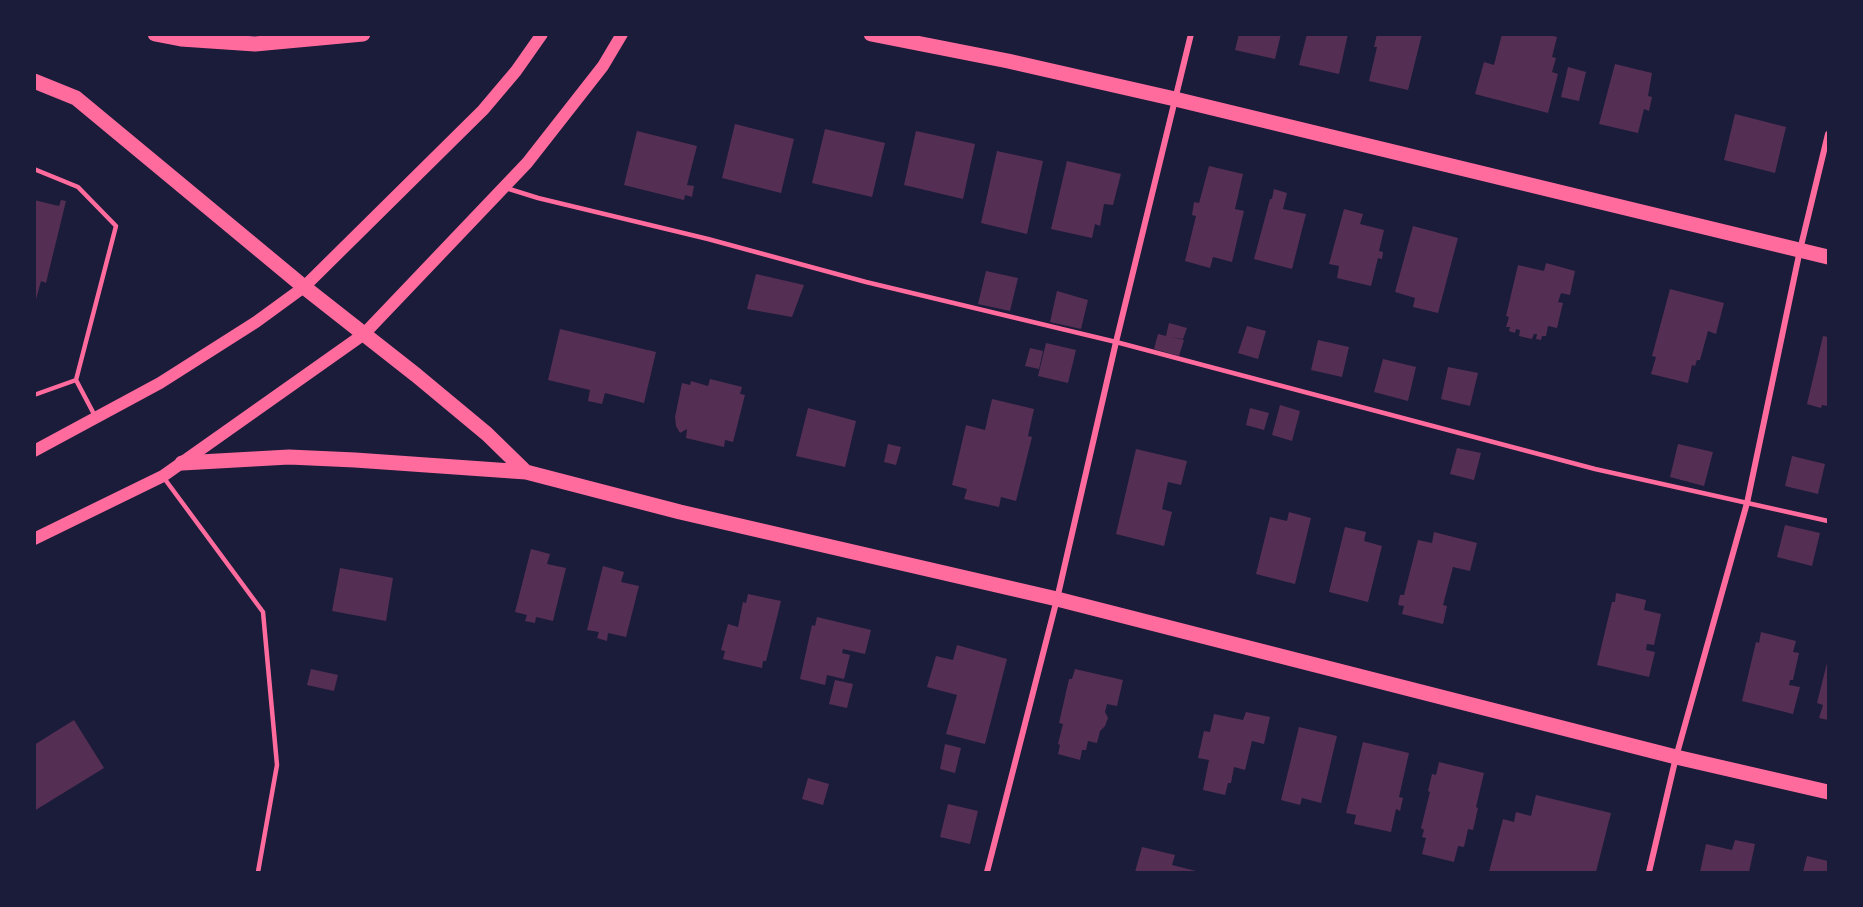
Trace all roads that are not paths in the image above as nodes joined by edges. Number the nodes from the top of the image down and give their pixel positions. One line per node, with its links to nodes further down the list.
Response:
1 (155, 34): 7 (main road)
2 (363, 34): 7 (main road)
3 (543, 34): 15 (main road)
4 (622, 34): 12 (main road)
5 (871, 34): 9 (main road)
6 (1191, 34): 9 (street)
7 (254, 39)
8 (34, 81): 15 (main road)
9 (1175, 99): 13 (main road); 17 (street)
10 (1828, 134): 13 (street)
11 (34, 170): 18 (lane)
12 (503, 188): 16 (main road); 17 (lane)
13 (1800, 250): 14 (main road); 25 (street)
14 (1828, 257)
15 (304, 287): 16 (main road); 20 (main road)
16 (364, 334): 22 (main road); 23 (main road)
17 (1116, 342): 25 (lane); 28 (street)
18 (76, 380): 19 (lane); 20 (lane)
19 (34, 395)
20 (97, 418): 21 (main road)
21 (34, 452)
22 (182, 463): 23 (main road); 24 (main road)
23 (526, 472): 28 (main road)
24 (162, 476): 27 (main road); 31 (lane)
25 (1747, 503): 26 (lane); 29 (street)
26 (1828, 521)
27 (34, 539)
28 (1058, 599): 29 (main road); 32 (street)
29 (1676, 757): 30 (main road); 33 (street)
30 (1828, 792)
31 (258, 873)
32 (987, 873)
33 (1649, 873)

